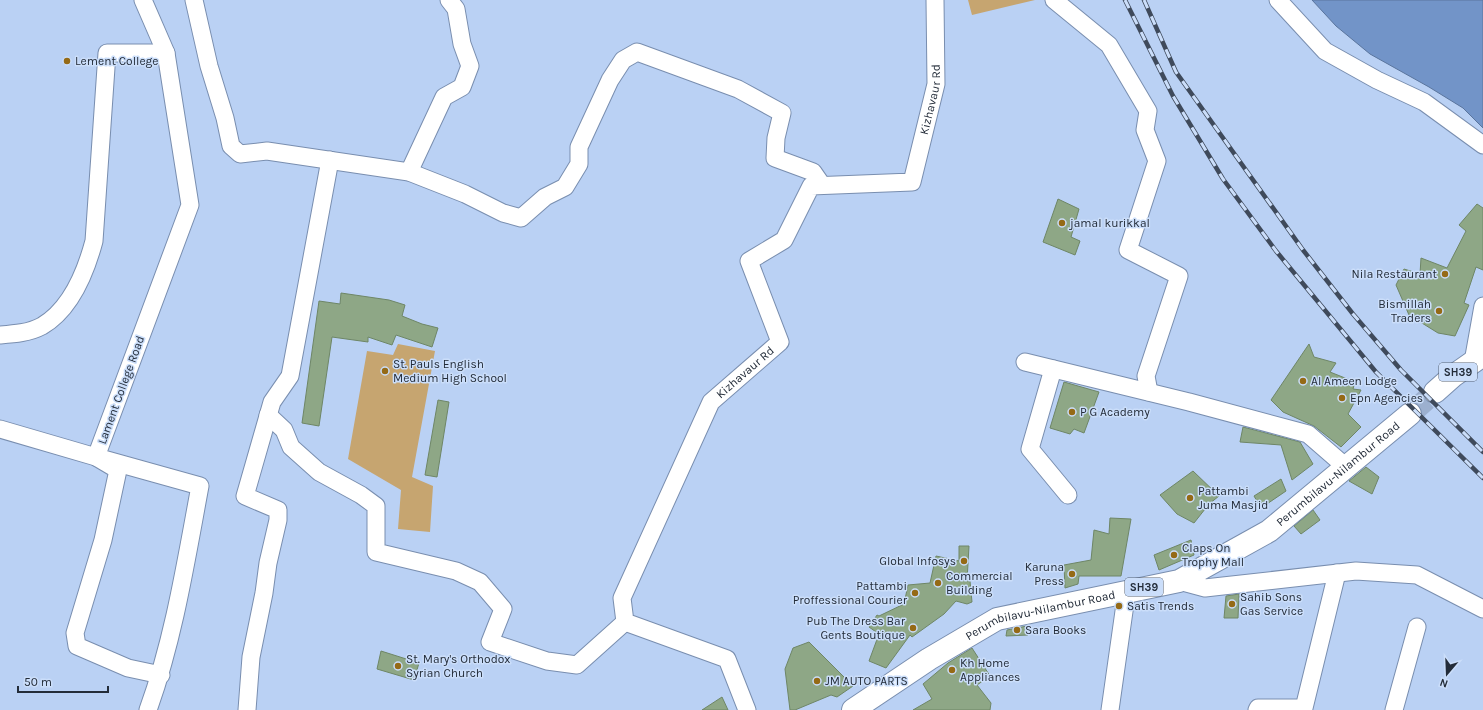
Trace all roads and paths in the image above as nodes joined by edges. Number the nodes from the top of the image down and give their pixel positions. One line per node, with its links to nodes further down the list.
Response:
1 (143, 0): 7 (street, Lament College Road)
2 (194, 0): 9 (street)
3 (449, 0): 10 (street)
4 (935, 0): 11 (street, Kizhavaur Rd)
5 (1054, 0): 17 (street)
6 (1278, 0): 8 (street)
7 (166, 53): 13 (street); 22 (street, Lament College Road)
8 (1483, 145)
9 (330, 160): 10 (street); 20 (street)
10 (409, 172): 11 (street)
11 (822, 185): 29 (street, Kizhavaur Rd)
12 (1483, 306): 14 (street)
13 (0, 335)
14 (1478, 359): 18 (main road, SH39)
15 (1025, 362): 16 (street)
16 (1053, 369): 17 (street); 24 (street)
17 (1149, 392): 23 (street)
18 (1435, 392)
19 (1410, 414): 23 (main road, Perumbilavu-Nilambur Road / SH39)
20 (268, 415): 29 (street); 33 (street)
21 (0, 429): 22 (street)
22 (96, 457): 31 (street); 31 (street, Lament College Road)
23 (1346, 467): 26 (main road, Perumbilavu-Nilambur Road / SH39)
24 (1068, 495)
25 (1337, 573): 26 (street); 28 (street); 37 (street)
26 (1179, 580): 27 (main road, Perumbilavu-Nilambur Road / SH39)
27 (1127, 590): 35 (main road, Perumbilavu-Nilambur Road / SH39); 36 (street)
28 (1483, 609)
29 (625, 622): 34 (street)
30 (1417, 627): 38 (street)
31 (161, 675): 32 (street, Lament College Road)
32 (148, 710)
33 (248, 710)
34 (747, 710)
35 (853, 710)
36 (1110, 710)
37 (1257, 710)
38 (1394, 710)

